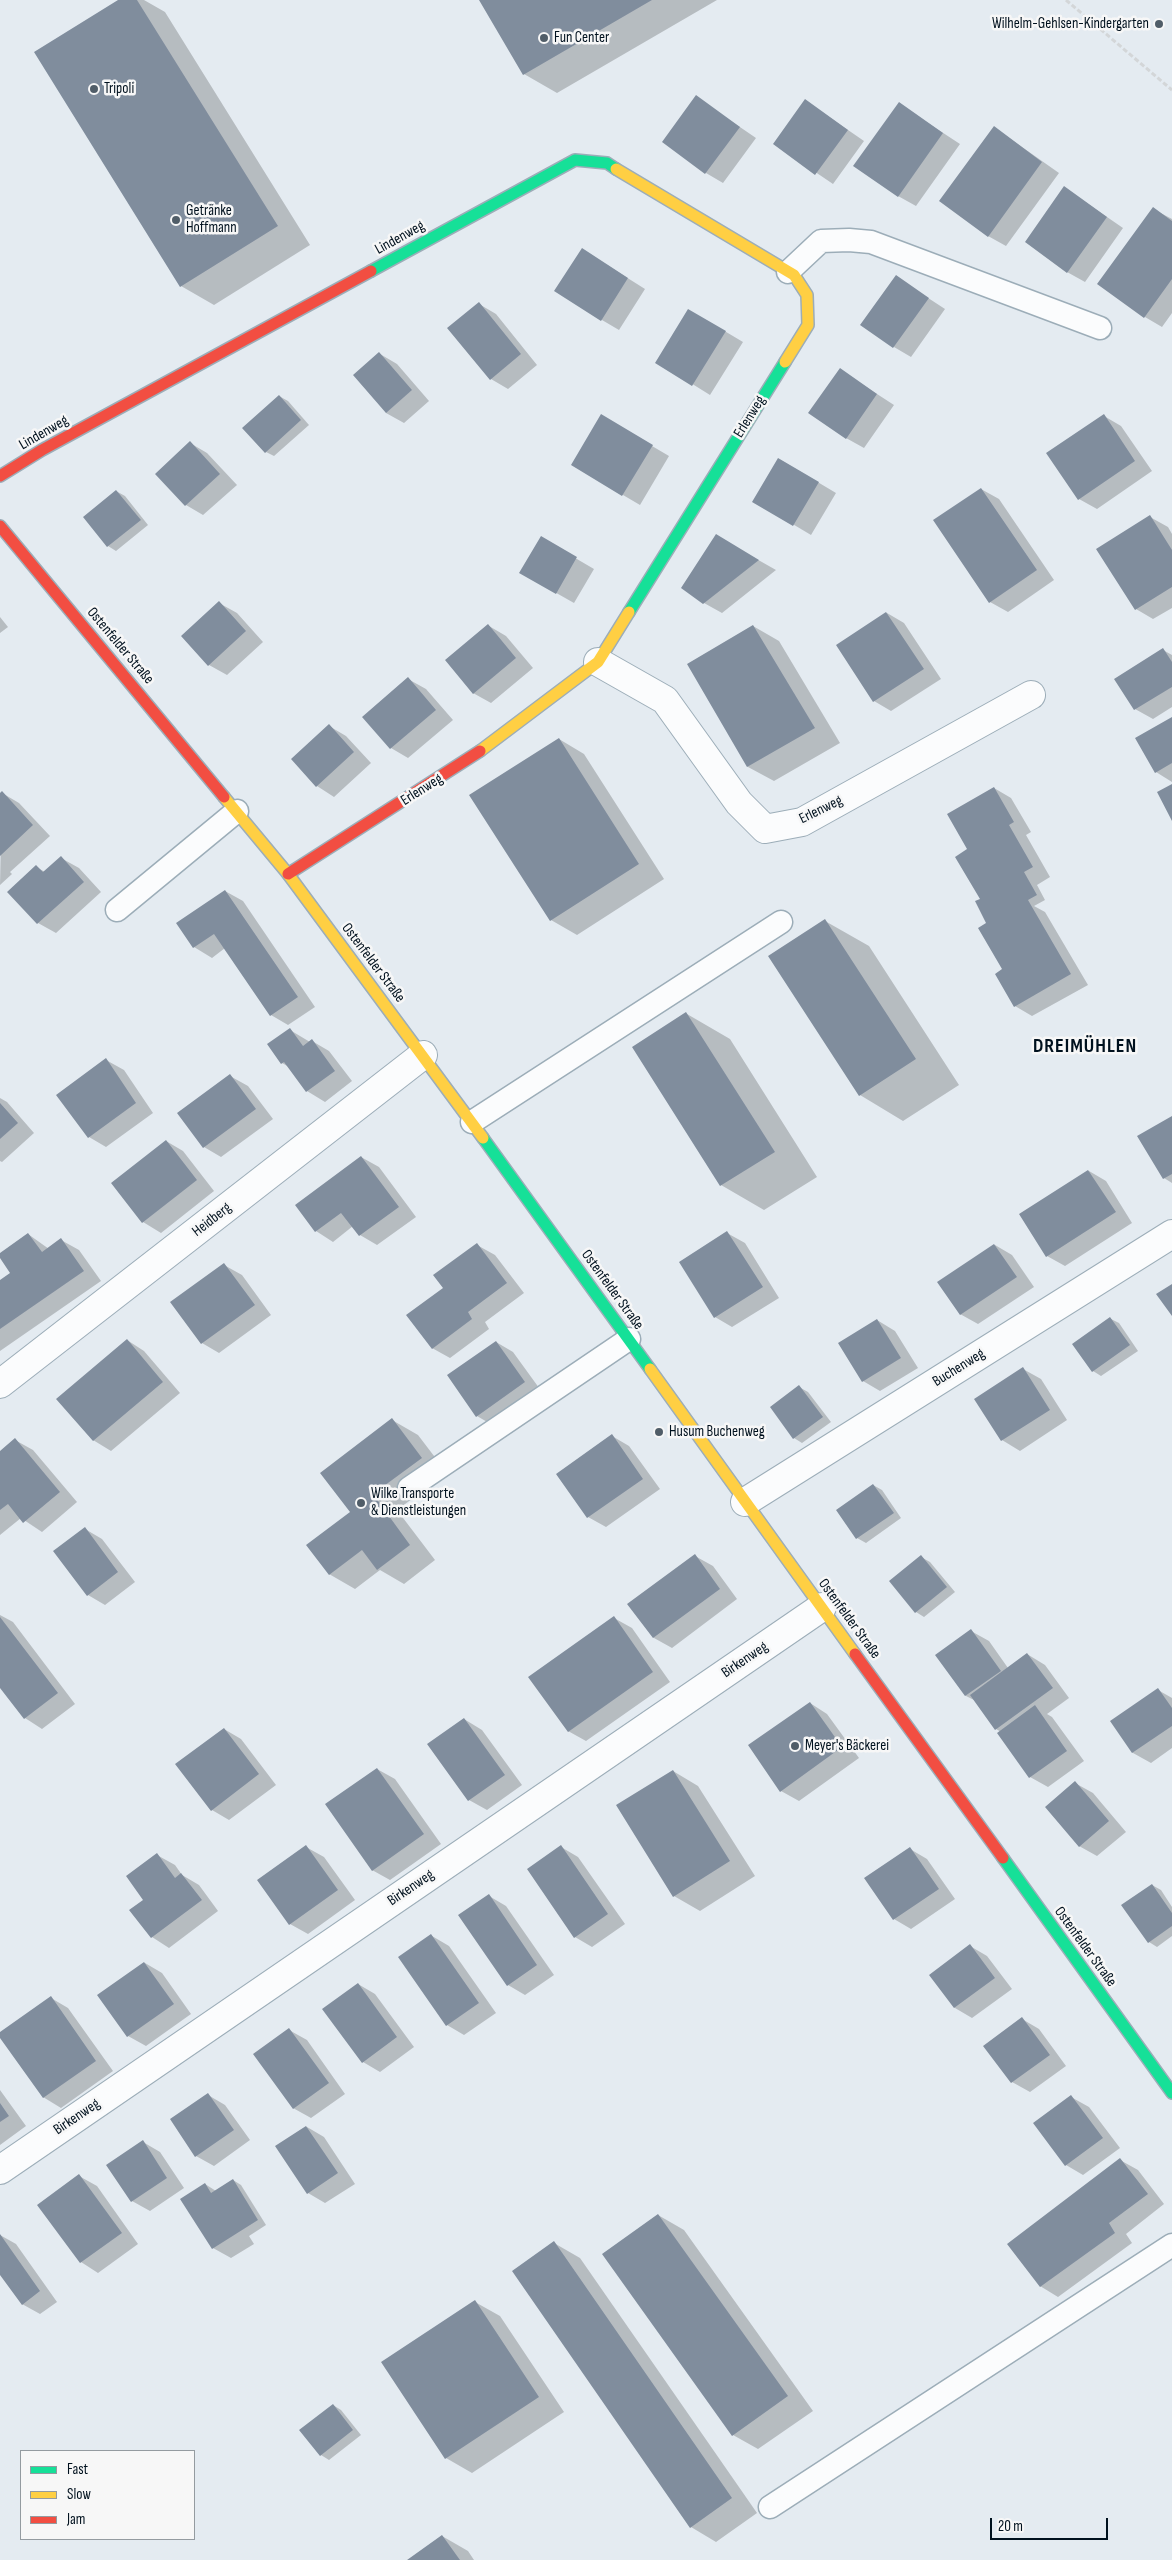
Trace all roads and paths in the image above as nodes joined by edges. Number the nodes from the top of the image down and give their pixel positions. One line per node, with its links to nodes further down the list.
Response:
1 (1066, 0): 2 (path)
2 (1172, 90)
3 (788, 272): 4 (main road, Lindenweg); 5 (lane); 6 (main road, Lindenweg)
4 (807, 295): 8 (main road, Erlenweg)
5 (1100, 328)
6 (0, 476)
7 (0, 526): 10 (main road, Ostenfelder Straße)
8 (598, 662): 9 (street, Erlenweg); 11 (main road, Erlenweg)
9 (1031, 695)
10 (237, 811): 11 (main road, Ostenfelder Straße); 12 (lane)
11 (288, 874): 14 (main road, Ostenfelder Straße)
12 (117, 910)
13 (781, 922): 15 (lane)
14 (423, 1055): 15 (main road, Ostenfelder Straße); 18 (street, Heidberg)
15 (472, 1122): 17 (main road, Ostenfelder Straße)
16 (1172, 1234): 20 (street, Buchenweg)
17 (628, 1339): 19 (lane); 20 (main road, Ostenfelder Straße)
18 (0, 1384)
19 (409, 1488)
20 (745, 1502): 21 (main road, Ostenfelder Straße)
21 (822, 1607): 22 (main road, Ostenfelder Straße); 23 (street, Birkenweg)
22 (1172, 2093)
23 (0, 2170)
24 (1172, 2244): 25 (lane)
25 (770, 2507)

